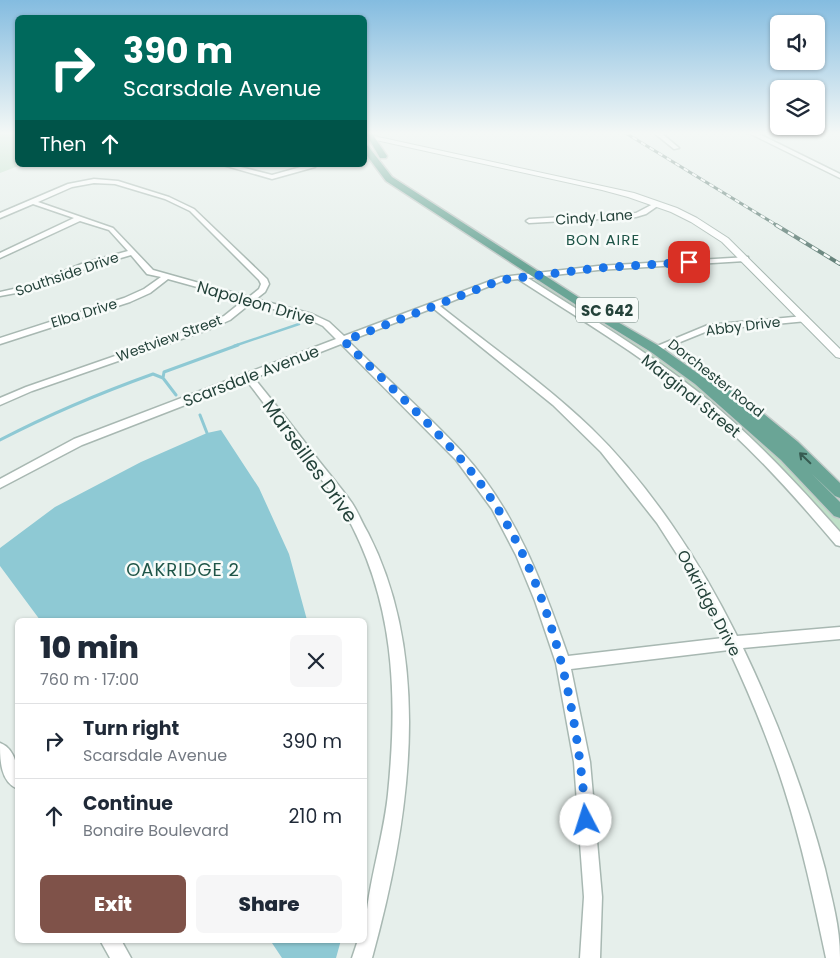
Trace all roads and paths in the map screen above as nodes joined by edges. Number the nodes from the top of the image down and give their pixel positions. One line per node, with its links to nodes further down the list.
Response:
1 (387, 177): 13 (main road, Dorchester Road / SC 642)
2 (398, 177): 12 (main road, Dorchester Road / SC 642)
3 (548, 177): 5 (street)
4 (33, 202): 6 (street, Westview Street); 7 (street, Napoleon Drive); 17 (street, Westview Street)
5 (658, 204): 8 (street, Cindy Lane); 11 (street)
6 (0, 216)
7 (80, 218): 9 (street, Napoleon Drive); 10 (street)
8 (529, 221)
9 (133, 252): 15 (street, Napoleon Drive); 16 (street, Southside Drive)
10 (0, 256)
11 (745, 259): 12 (street, Scarsdale Avenue); 19 (street)
12 (549, 273): 13 (street, Scarsdale Avenue); 22 (main road, Dorchester Road / SC 642)
13 (535, 275): 14 (street, Scarsdale Avenue); 22 (main road, Dorchester Road / SC 642)
14 (520, 276): 18 (street, Scarsdale Avenue); 29 (street, Marginal Street)
15 (165, 278): 17 (street, Napoleon Drive); 20 (street, Elba Drive)
16 (0, 294)
17 (250, 300): 21 (street, Napoleon Drive); 25 (street, Westview Street)
18 (435, 306): 21 (street, Scarsdale Avenue); 31 (street, Oakridge Drive)
19 (804, 319): 22 (street, Abby Drive); 23 (street)
20 (0, 341)
21 (344, 341): 24 (street, Scarsdale Avenue); 32 (street, Napoleon Drive)
22 (661, 347): 27 (main road, Dorchester Road / SC 642, one-way to 22); 28 (main road, Dorchester Road / SC 642)
23 (840, 355)
24 (249, 377): 26 (street, Scarsdale Avenue); 35 (street, Marseilles Drive)
25 (0, 402)
26 (0, 484)
27 (840, 492)
28 (840, 512)
29 (840, 541)
30 (840, 633): 31 (street)
31 (732, 643): 32 (street); 41 (street, Oakridge Drive)
32 (563, 662): 40 (street, Napoleon Drive)
33 (0, 751): 34 (street)
34 (15, 776)
35 (367, 941)
36 (112, 943): 38 (street)
37 (366, 943): 39 (street, Marseilles Drive)
38 (121, 958)
39 (362, 958)
40 (590, 958)
41 (836, 958)

